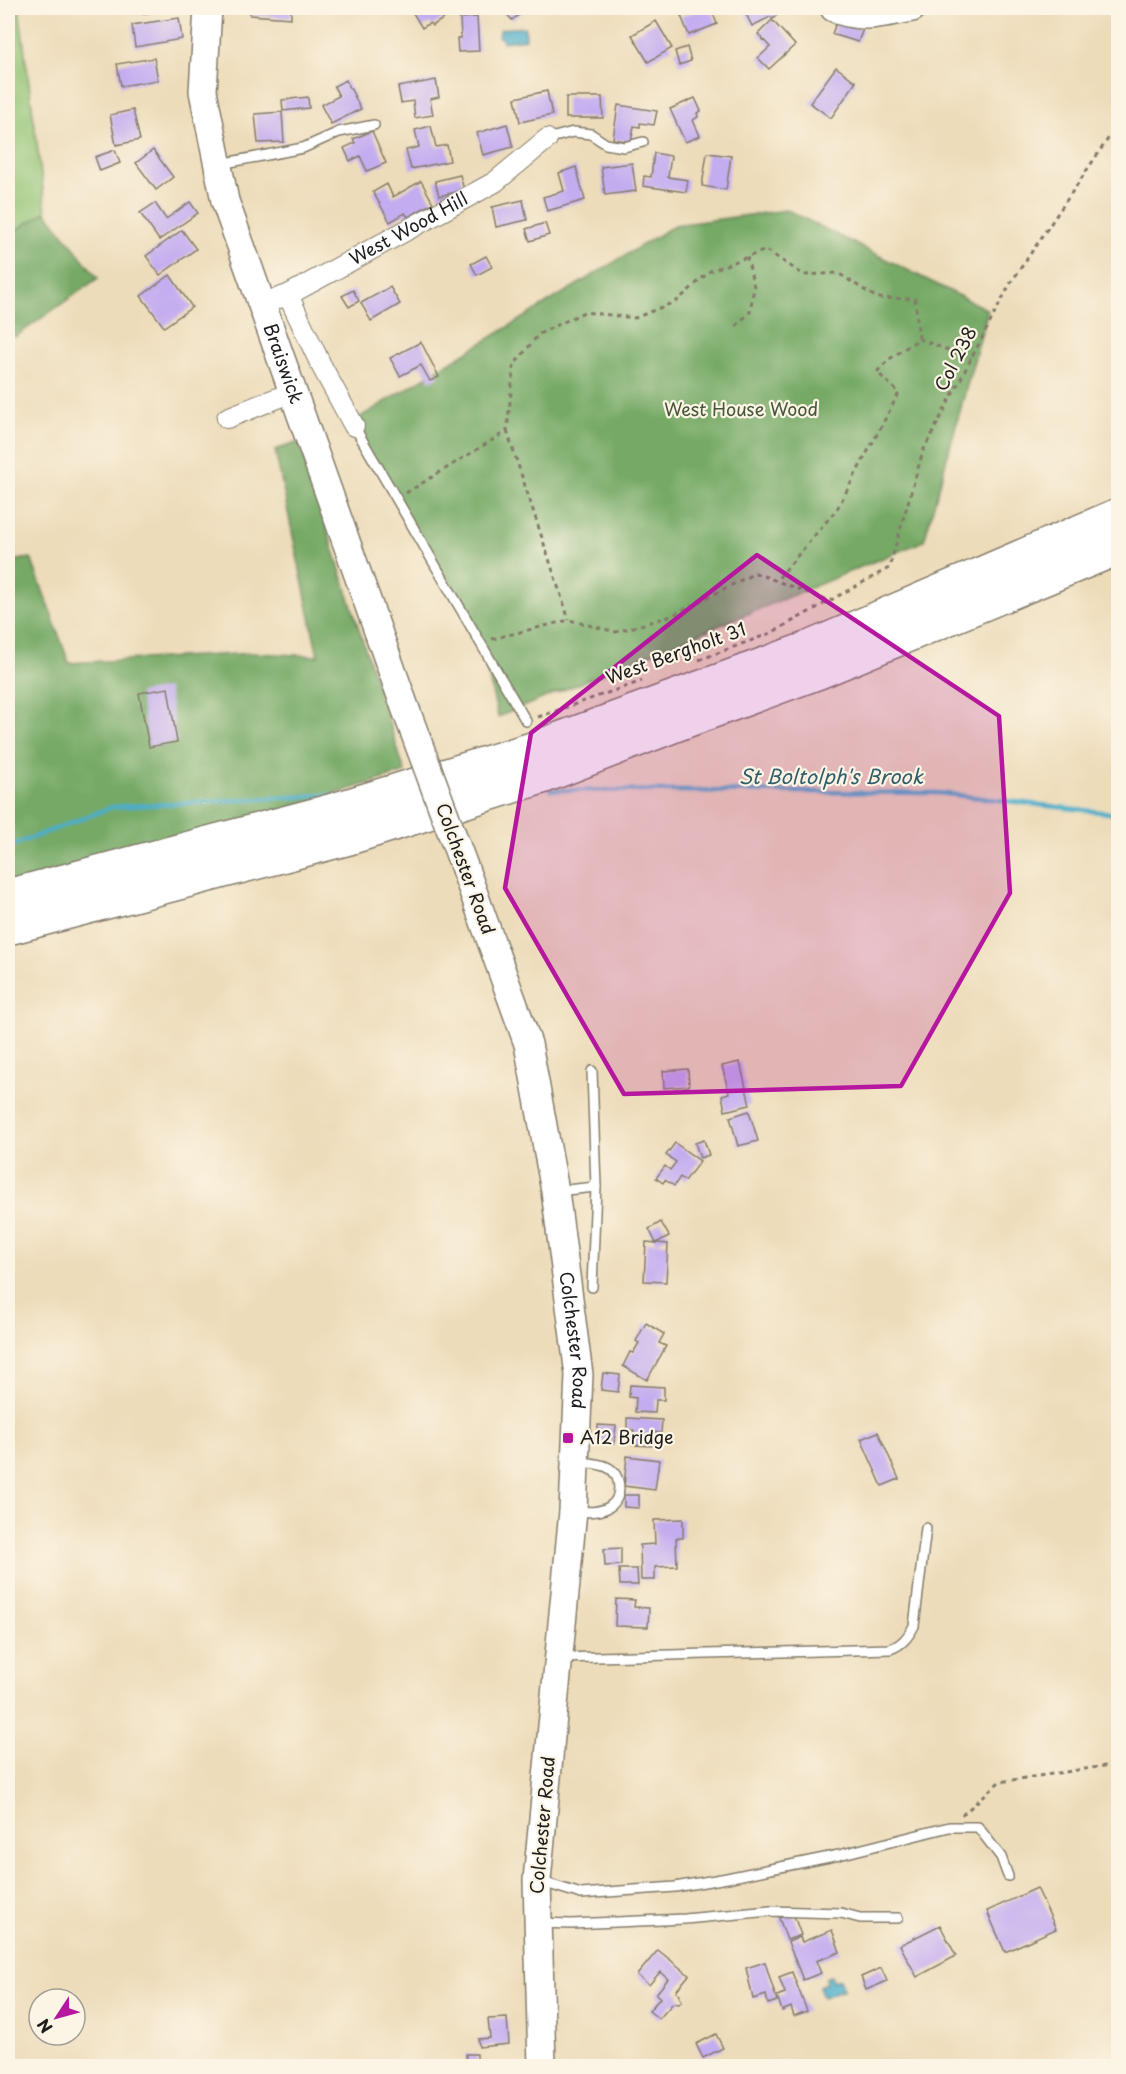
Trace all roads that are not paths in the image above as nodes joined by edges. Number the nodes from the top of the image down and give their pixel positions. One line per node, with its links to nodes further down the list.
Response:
1 (208, 8): 7 (main road, Braiswick)
2 (834, 8): 3 (main road)
3 (912, 8)
4 (374, 124): 7 (lane)
5 (547, 139): 6 (lane); 8 (street, West Wood Hill)
6 (643, 142)
7 (218, 165): 9 (main road, Braiswick)
8 (288, 295): 9 (street, West Wood Hill); 12 (street)
9 (261, 304): 10 (main road, Braiswick)
10 (292, 392): 11 (street); 15 (main road, Braiswick)
11 (227, 418)
12 (354, 426): 16 (lane)
13 (1119, 515): 17 (highway)
14 (1119, 548): 18 (highway)
15 (406, 710): 21 (main road, Colchester Road, bridge)
16 (526, 721)
17 (8, 896)
18 (8, 928)
19 (592, 1071): 20 (lane)
20 (596, 1187): 21 (lane); 22 (lane)
21 (555, 1191): 23 (main road, Colchester Road)
22 (592, 1287)
23 (576, 1462): 24 (main road, Colchester Road); 24 (lane)
24 (573, 1511): 26 (main road, Colchester Road)
25 (926, 1528): 26 (lane)
26 (559, 1658): 28 (main road, Colchester Road)
27 (1008, 1876): 28 (lane)
28 (537, 1880): 30 (main road, Colchester Road)
29 (898, 1918): 30 (lane)
30 (537, 1923): 31 (main road, Colchester Road)
31 (542, 2067)

